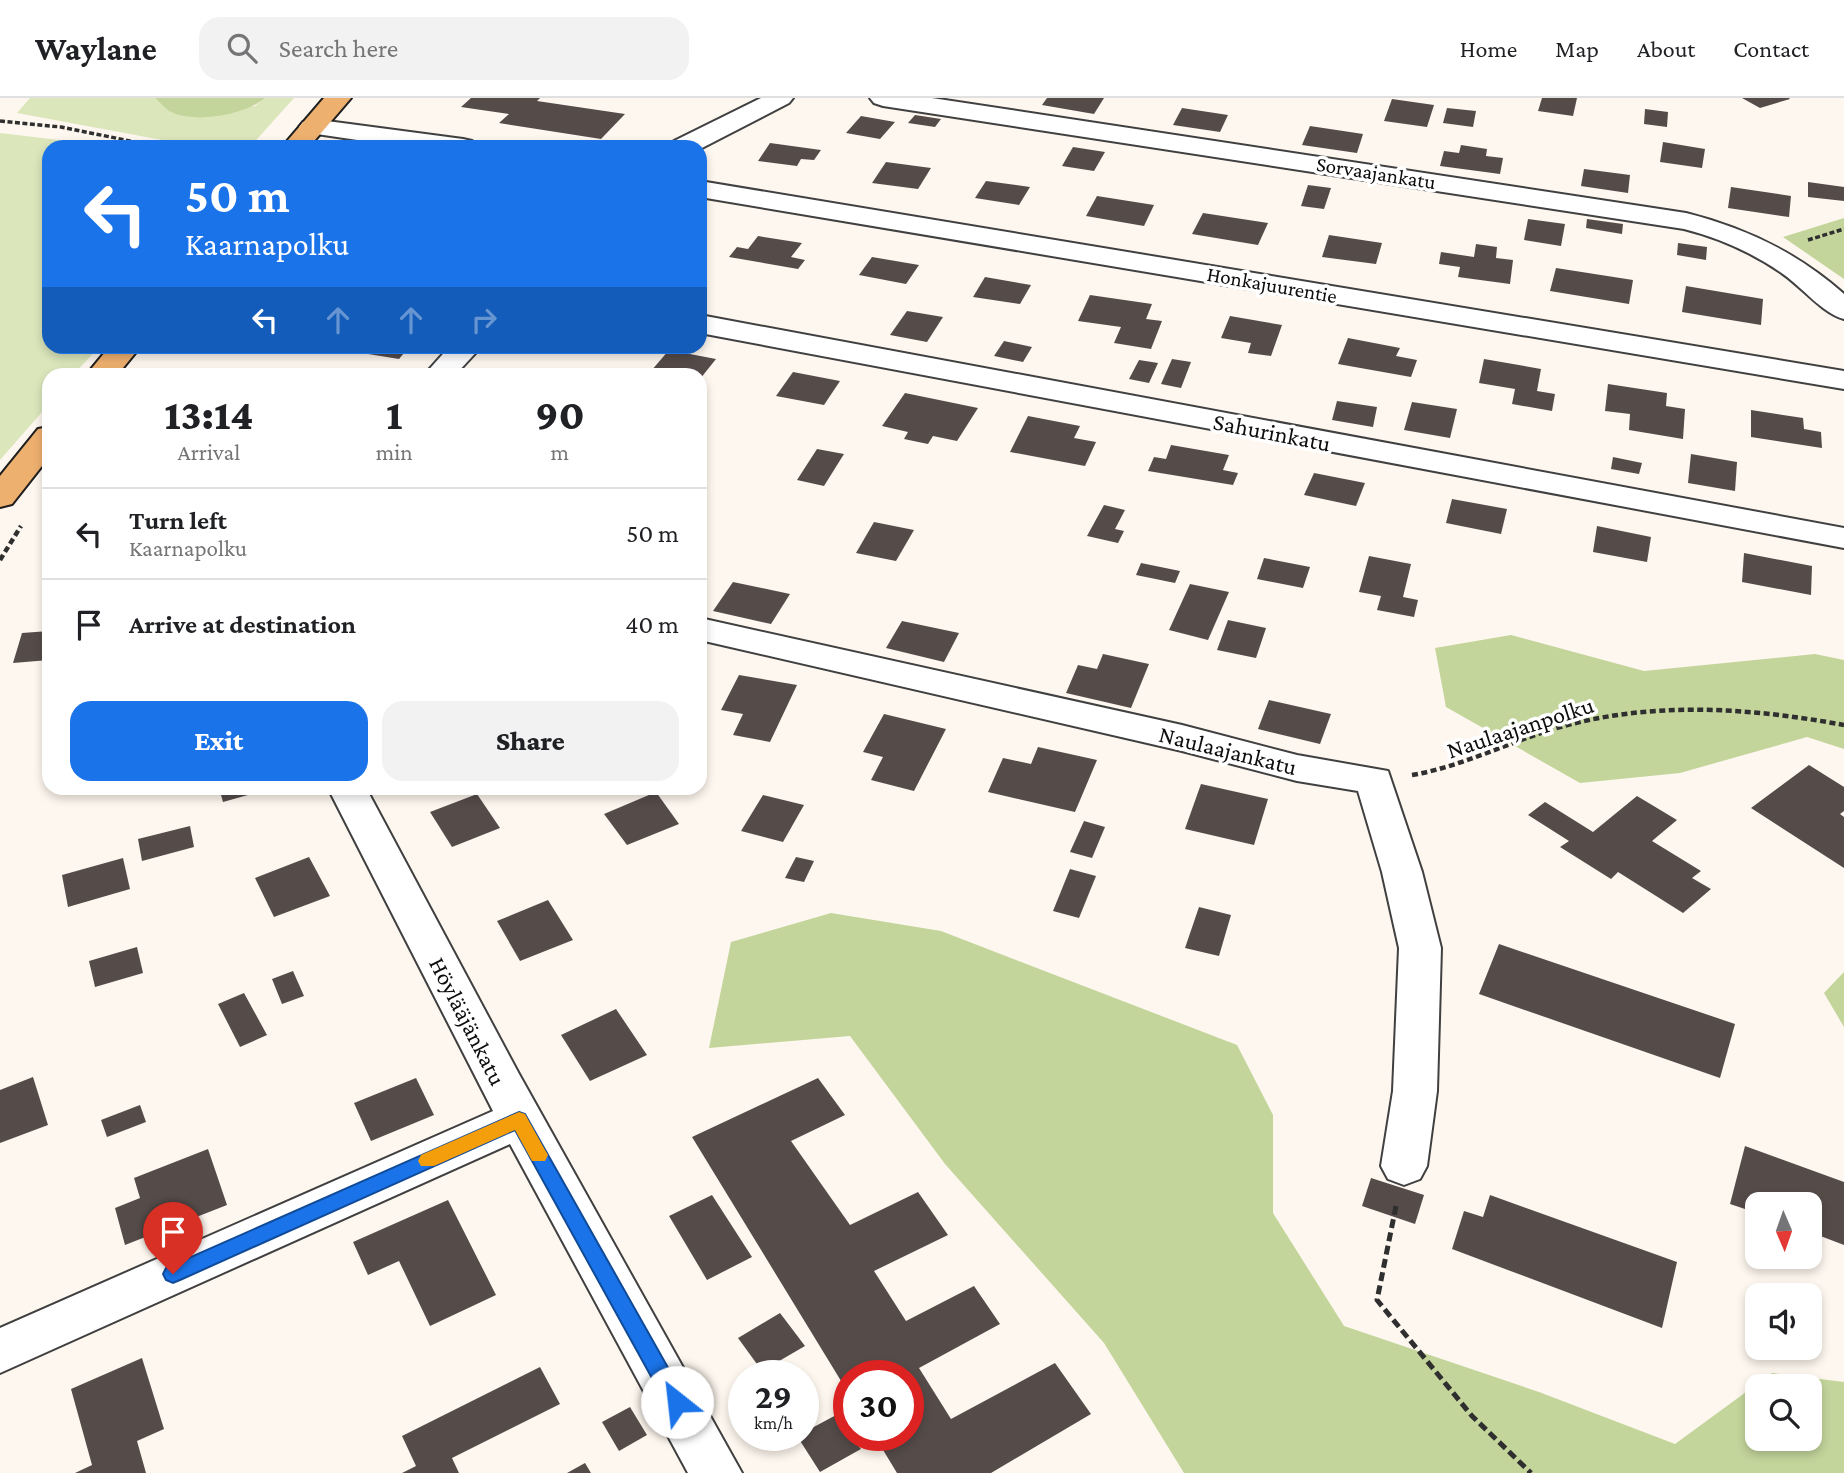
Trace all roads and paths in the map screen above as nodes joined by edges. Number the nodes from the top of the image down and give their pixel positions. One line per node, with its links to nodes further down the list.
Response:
1 (338, 98): 5 (main road)
2 (780, 98): 9 (street)
3 (883, 98): 11 (street, Sorvaajankatu)
4 (0, 121): 6 (path)
5 (313, 127): 7 (main road); 8 (street)
6 (125, 140)
7 (301, 140)
8 (410, 140)
9 (697, 140)
10 (707, 190): 17 (street, Honkajuurentie)
11 (1844, 310)
12 (707, 325): 20 (street, Sahurinkatu)
13 (119, 354): 15 (main road)
14 (459, 354): 16 (street)
15 (107, 368)
16 (446, 368)
17 (1844, 380)
18 (42, 445): 19 (main road)
19 (0, 497)
20 (1844, 538)
21 (707, 631): 23 (street, Naulaajankatu)
22 (1844, 725): 23 (path, Naulaajanpolku)
23 (1374, 780): 26 (street)
24 (349, 795): 25 (street, Höylääjänkatu)
25 (519, 1120): 27 (street); 28 (street, Höylääjänkatu)
26 (1404, 1166): 29 (path)
27 (0, 1351)
28 (716, 1473)
29 (1531, 1473)

